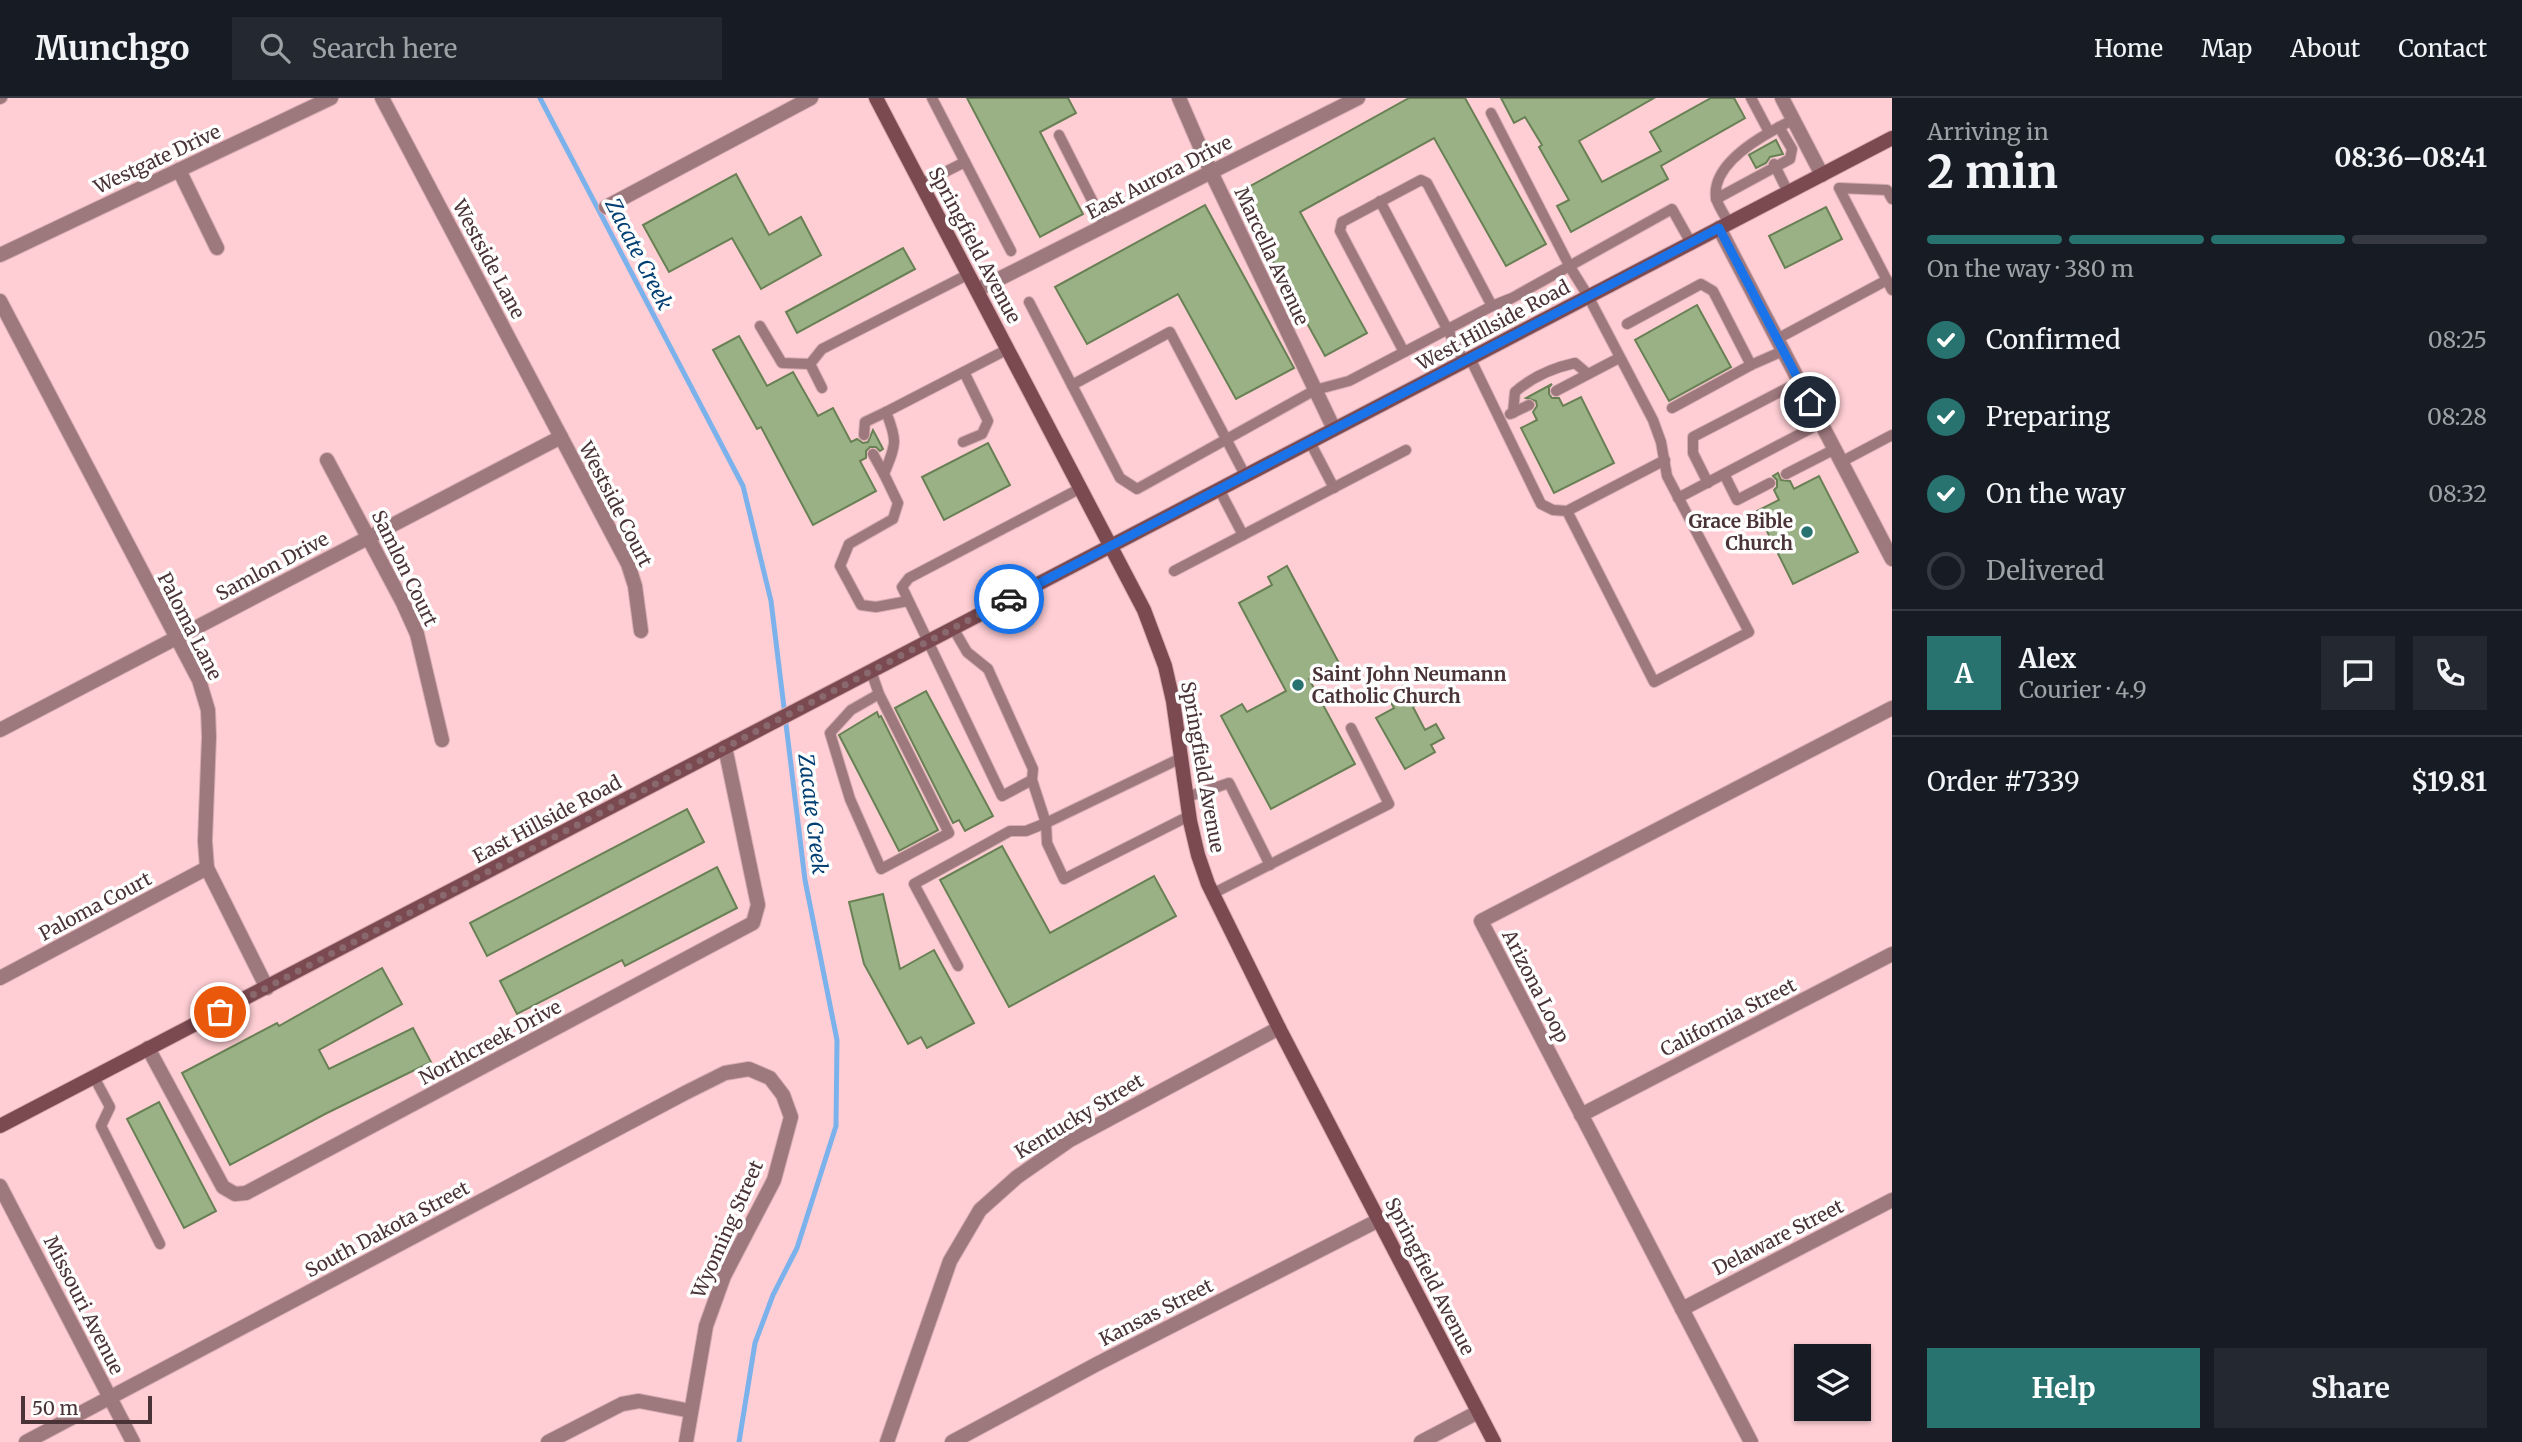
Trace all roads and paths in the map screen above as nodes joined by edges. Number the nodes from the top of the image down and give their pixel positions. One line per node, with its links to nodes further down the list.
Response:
1 (331, 98): 17 (street, Westgate Drive)
2 (383, 98): 67 (street, Westside Lane)
3 (811, 98): 26 (street)
4 (876, 98): 20 (street, Springfield Avenue)
5 (932, 98): 15 (lane)
6 (1179, 98): 18 (street, Marcella Avenue)
7 (1358, 98): 18 (street, East Aurora Drive)
8 (1751, 98): 13 (lane)
9 (1782, 98): 11 (street)
10 (1491, 113): 33 (lane)
11 (1793, 120): 13 (lane); 19 (street)
12 (1059, 135): 27 (lane)
13 (1768, 136): 16 (lane); 23 (lane)
14 (1892, 138): 19 (street, West Hillside Road)
15 (965, 162): 20 (lane); 31 (lane)
16 (1774, 164): 22 (lane); 23 (lane)
17 (179, 170): 30 (street); 32 (street, Westgate Drive)
18 (1211, 172): 27 (street, East Aurora Drive); 56 (street, Marcella Avenue)
19 (1822, 175): 21 (lane); 22 (street, West Hillside Road)
20 (921, 184): 34 (street, Springfield Avenue)
21 (1839, 187): 24 (lane); 35 (lane)
22 (1788, 192): 28 (street, West Hillside Road)
23 (1716, 199): 28 (lane)
24 (1892, 199)
25 (1380, 201): 40 (lane); 43 (lane); 46 (lane)
26 (606, 208)
27 (1104, 226): 36 (street, East Aurora Drive)
28 (1724, 226): 29 (street, West Hillside Road); 44 (street)
29 (1691, 243): 33 (lane); 37 (street, West Hillside Road)
30 (217, 248)
31 (1011, 251)
32 (0, 255)
33 (1570, 267): 37 (lane); 40 (lane)
34 (969, 274): 36 (street, Springfield Avenue); 49 (lane)
35 (1889, 285): 44 (lane)
36 (977, 290): 45 (street, Springfield Avenue)
37 (1588, 296): 47 (lane); 48 (street, West Hillside Road)
38 (0, 301): 95 (street, Paloma Lane)
39 (1029, 302): 54 (lane)
40 (1492, 306): 43 (lane)
41 (1627, 324): 50 (lane)
42 (760, 326): 49 (lane)
43 (1448, 328): 46 (lane); 48 (lane)
44 (1780, 345): 50 (lane); 53 (street)
45 (1008, 348): 51 (lane); 82 (street, Springfield Avenue)
46 (1404, 352): 56 (lane)
47 (1619, 358): 52 (lane); 75 (lane)
48 (1467, 360): 62 (lane); 64 (street, West Hillside Road)
49 (810, 364): 55 (lane)
50 (1751, 365): 59 (lane)
51 (964, 372): 60 (lane); 69 (lane)
52 (1588, 374): 57 (lane); 61 (lane)
53 (1799, 382): 63 (street); 81 (lane)
54 (1072, 385): 68 (lane); 68 (lane)
55 (822, 388)
56 (1315, 390): 64 (street, Marcella Avenue); 68 (lane)
57 (1556, 391)
58 (1529, 405): 61 (lane)
59 (1672, 408)
60 (886, 412): 65 (lane); 76 (lane)
61 (1513, 413): 62 (lane)
62 (1500, 419): 86 (lane)
63 (1821, 423): 73 (street); 77 (lane)
64 (1334, 429): 70 (street, West Hillside Road)
65 (864, 435)
66 (1892, 435): 73 (lane)
67 (561, 437): 88 (street, Samlon Drive); 94 (street, Westside Court)
68 (1228, 439): 79 (lane)
69 (963, 442)
70 (1310, 442): 79 (street, West Hillside Road); 83 (lane)
71 (1406, 450): 83 (lane)
72 (873, 454): 76 (lane)
73 (1838, 456): 78 (lane); 90 (street)
74 (327, 460): 88 (street, Samlon Court)
75 (1665, 460): 85 (lane); 86 (lane)
76 (884, 474): 92 (lane)
77 (1724, 474): 80 (lane); 81 (lane)
78 (1786, 474)
79 (1245, 475): 84 (street, West Hillside Road)
80 (1770, 482)
81 (1708, 483): 85 (lane)
82 (1081, 488): 89 (street, Springfield Avenue); 92 (lane)
83 (1334, 488): 87 (lane)
84 (1219, 489): 87 (lane); 89 (street, West Hillside Road)
85 (1678, 498): 86 (lane)
86 (1567, 511)
87 (1243, 535): 91 (lane)
88 (369, 537): 95 (street, Samlon Drive); 102 (street, Samlon Court)
89 (1111, 545): 93 (street, East Hillside Road); 104 (street, Springfield Avenue)
90 (1892, 559)
91 (1174, 571)
92 (908, 601): 96 (lane)
93 (953, 628): 96 (street, East Hillside Road); 105 (lane)
94 (641, 631)
95 (176, 638): 101 (street, Samlon Drive); 110 (street, Paloma Lane)
96 (928, 641): 97 (street, East Hillside Road); 105 (lane)
97 (871, 671): 98 (lane); 103 (street, East Hillside Road)
98 (879, 694): 98 (lane)
99 (1892, 708): 120 (street, Arizona Loop)
100 (1351, 728): 109 (lane)
101 (0, 730)
102 (442, 740)
103 (724, 747): 115 (street, East Hillside Road); 117 (street, Northcreek Drive)
104 (1181, 758): 106 (street, Springfield Avenue); 108 (lane)
105 (1032, 780): 108 (lane)
106 (1187, 797): 107 (street, Springfield Avenue); 109 (lane)
107 (1189, 816): 108 (lane); 111 (street, Springfield Avenue)
108 (1046, 823): 113 (lane)
109 (1270, 865): 111 (lane)
110 (207, 868): 114 (street, Paloma Court); 115 (street, Paloma Lane)
111 (1213, 894): 116 (street, Springfield Avenue)
112 (1892, 954): 120 (street, California Street)
113 (958, 967)
114 (0, 978)
115 (267, 988): 117 (street, East Hillside Road)
116 (1279, 1028): 124 (street, Springfield Avenue); 134 (street, Kentucky Street)
117 (148, 1048): 118 (street, East Hillside Road)
118 (94, 1077): 121 (street, East Hillside Road); 125 (lane)
119 (770, 1078): 127 (street, South Dakota Street); 128 (street, Wyoming Street)
120 (1581, 1115): 126 (street, Arizona Loop)
121 (0, 1126)
122 (0, 1186): 127 (street, Missouri Avenue)
123 (1892, 1200): 126 (street, Delaware Street)
124 (1379, 1220): 129 (street, Springfield Avenue); 135 (street, Kansas Street)
125 (160, 1244)
126 (1682, 1309): 138 (street, Arizona Loop)
127 (110, 1399): 130 (street, South Dakota Street); 131 (street, Missouri Avenue)
128 (691, 1411): 132 (street); 133 (street, Wyoming Street)
129 (1478, 1412): 136 (street); 137 (street, Springfield Avenue)
130 (26, 1442)
131 (133, 1442)
132 (548, 1442)
133 (686, 1442)
134 (887, 1442)
135 (952, 1442)
136 (1421, 1442)
137 (1494, 1442)
138 (1751, 1442)

